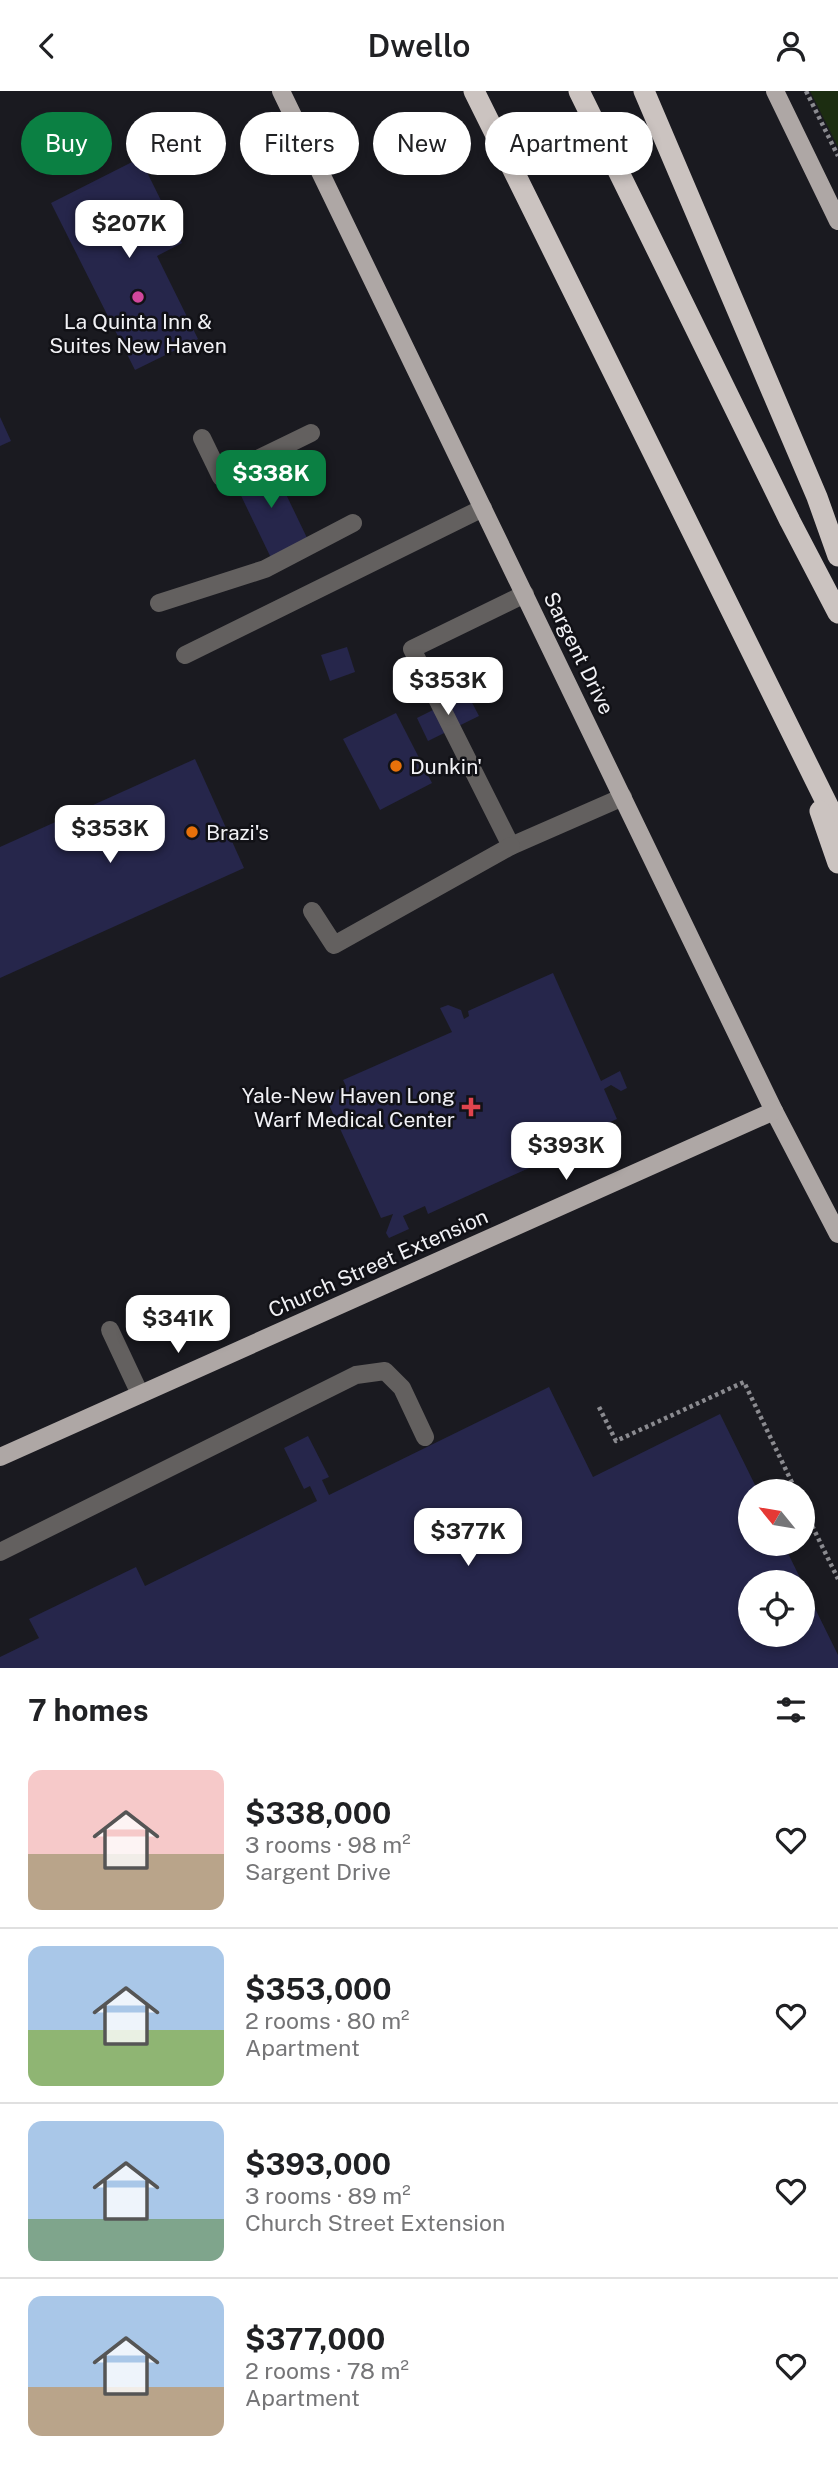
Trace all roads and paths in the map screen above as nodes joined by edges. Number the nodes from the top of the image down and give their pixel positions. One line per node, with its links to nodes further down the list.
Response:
1 (281, 91): 11 (main road, Sargent Drive)
2 (474, 91): 18 (highway)
3 (579, 91): 16 (highway)
4 (644, 91): 13 (highway)
5 (775, 91): 8 (main road)
6 (806, 91): 7 (path)
7 (838, 156)
8 (838, 221)
9 (311, 433): 10 (lane)
10 (202, 438)
11 (483, 508): 14 (main road, Sargent Drive); 17 (lane)
12 (352, 523): 15 (lane)
13 (838, 556)
14 (525, 594): 19 (main road, Sargent Drive); 21 (lane)
15 (159, 603)
16 (838, 613)
17 (185, 655)
18 (802, 756): 20 (highway); 22 (highway)
19 (623, 797): 21 (lane); 24 (main road, Sargent Drive)
20 (838, 826)
21 (511, 846): 23 (lane)
22 (838, 863)
23 (312, 911)
24 (774, 1111): 25 (main road, Sargent Drive); 27 (main road, Church Street Extension)
25 (838, 1234)
26 (110, 1330): 27 (lane)
27 (140, 1394): 30 (main road, Church Street Extension)
28 (599, 1407): 31 (path)
29 (425, 1437): 33 (lane)
30 (0, 1457)
31 (790, 1479)
32 (816, 1534): 34 (path)
33 (0, 1552)
34 (838, 1579)

